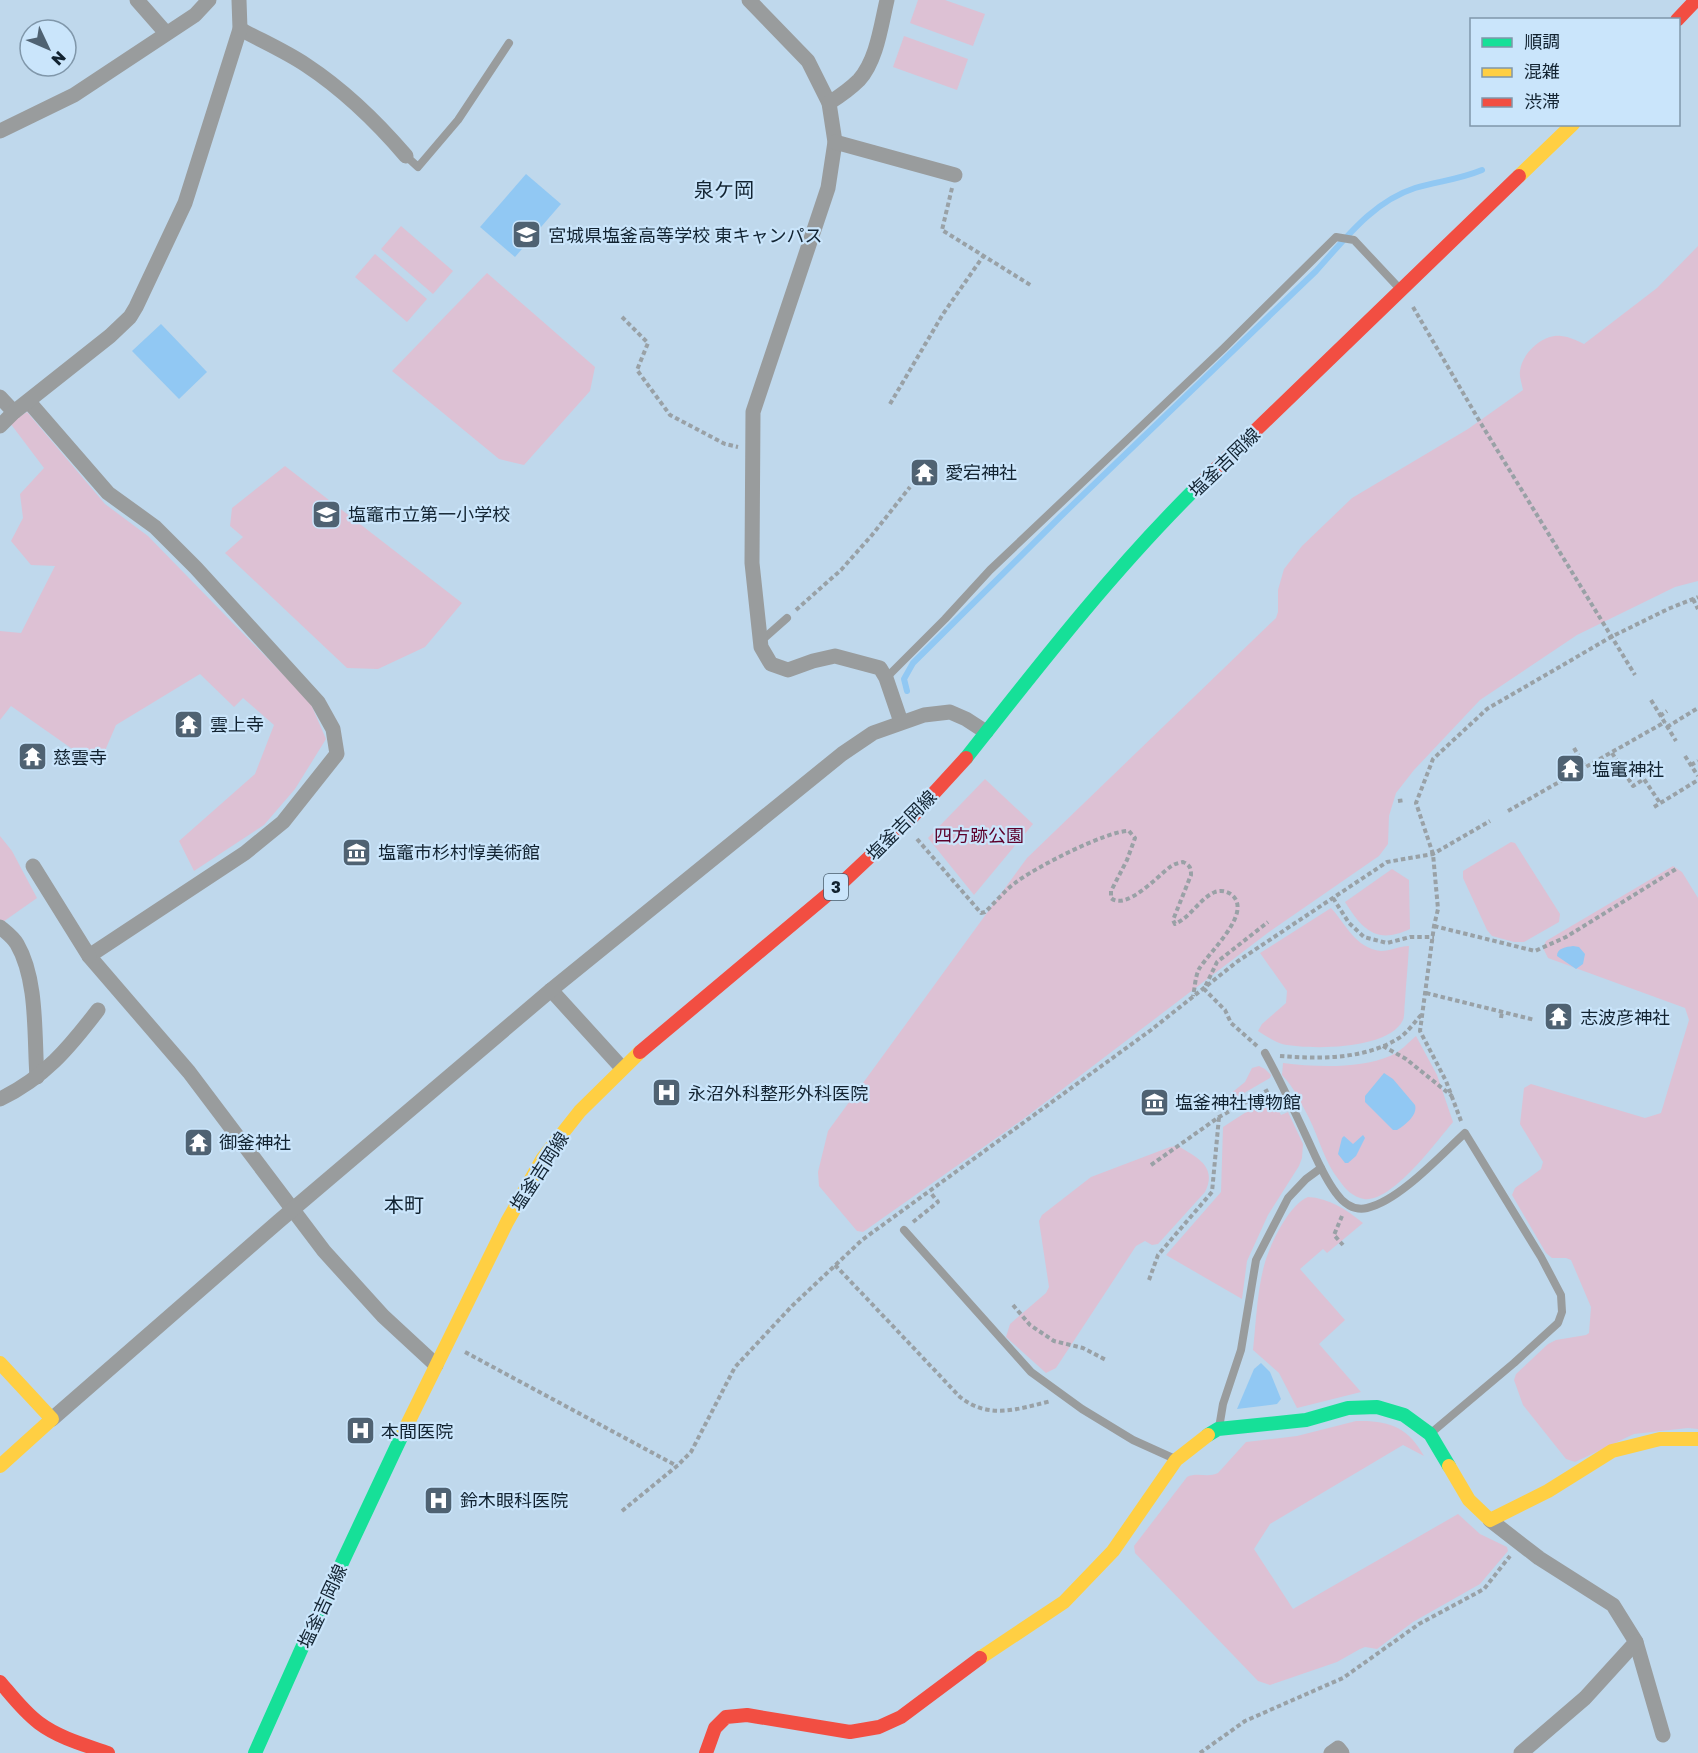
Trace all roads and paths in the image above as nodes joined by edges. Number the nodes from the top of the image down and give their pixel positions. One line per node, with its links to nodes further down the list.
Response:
1 (137, 0): 9 (street)
2 (209, 0): 9 (street)
3 (239, 0): 8 (street)
4 (749, 0): 11 (street)
5 (887, 0): 11 (street)
6 (1696, 0): 7 (main road)
7 (1679, 18)
8 (240, 29): 15 (street); 23 (street)
9 (166, 33): 13 (street)
10 (509, 43): 15 (lane)
11 (829, 103): 14 (street)
12 (1571, 126): 19 (main road, 塩釜吉岡線 / 3)
13 (0, 131)
14 (835, 142): 16 (street); 34 (street)
15 (406, 156)
16 (955, 176): 17 (path)
17 (984, 255): 18 (path); 24 (path)
18 (1032, 286)
19 (1401, 290): 36 (lane); 43 (main road, 塩釜吉岡線 / 3)
20 (1413, 307): 33 (path)
21 (622, 317): 27 (path)
22 (0, 396): 25 (street)
23 (29, 402): 25 (street); 67 (street)
24 (890, 404)
25 (14, 412): 26 (street)
26 (0, 426)
27 (741, 447)
28 (910, 487): 32 (path)
29 (1698, 597): 30 (path)
30 (1693, 599): 31 (path); 33 (path)
31 (1698, 609)
32 (790, 615): 34 (lane)
33 (1611, 637): 35 (path); 59 (path)
34 (761, 641): 36 (street)
35 (1635, 675)
36 (886, 678): 41 (street)
37 (1651, 700): 40 (path)
38 (1698, 708): 42 (path)
39 (1667, 711): 40 (path)
40 (1660, 716): 42 (path)
41 (901, 722): 43 (street); 69 (street)
42 (1666, 725): 44 (path); 46 (path)
43 (986, 732): 80 (main road, 塩釜吉岡線 / 3)
44 (1676, 741)
45 (1574, 748): 50 (path)
46 (1612, 753): 50 (path); 54 (path)
47 (1685, 756): 49 (path)
48 (1698, 761): 49 (path)
49 (1691, 765): 51 (path)
50 (1585, 768): 56 (path)
51 (1698, 778): 54 (path)
52 (1404, 800): 53 (path)
53 (1398, 801)
54 (1660, 803): 55 (path)
55 (1654, 807)
56 (1508, 811)
57 (1490, 821): 59 (path)
58 (915, 836): 71 (path)
59 (1433, 854): 62 (path); 64 (path)
60 (33, 866): 67 (street)
61 (1676, 869): 64 (path)
62 (1333, 898): 66 (path); 68 (path)
63 (1268, 921): 68 (path)
64 (1434, 926): 66 (path)
65 (0, 927): 81 (street)
66 (1434, 936): 70 (path)
67 (89, 956): 91 (street)
68 (1204, 989): 71 (path); 78 (path)
69 (551, 990): 80 (street); 91 (street)
70 (1426, 993): 73 (path); 74 (path)
71 (1193, 997): 89 (path)
72 (98, 1010): 81 (street)
73 (1502, 1012): 75 (path); 76 (path)
74 (1422, 1015): 77 (path); 83 (path)
75 (1501, 1018)
76 (1535, 1020)
77 (1383, 1046): 79 (path); 83 (path)
78 (1265, 1053): 82 (lane)
79 (1281, 1056)
80 (622, 1068): 100 (main road, 塩釜吉岡線 / 3)
81 (37, 1077): 84 (street)
82 (1281, 1083): 85 (path); 88 (lane)
83 (1452, 1097): 86 (path)
84 (0, 1099)
85 (1219, 1117): 87 (path); 95 (path)
86 (1465, 1133): 90 (lane); 104 (lane)
87 (1151, 1165)
88 (1321, 1168): 90 (lane); 103 (lane)
89 (930, 1192): 92 (path); 94 (path)
90 (1346, 1204): 93 (path)
91 (292, 1209): 100 (street); 102 (street)
92 (904, 1230): 101 (lane)
93 (1343, 1245)
94 (835, 1265): 101 (path); 108 (path)
95 (1149, 1280)
96 (1013, 1305): 98 (path)
97 (465, 1352): 108 (path)
98 (1106, 1360)
99 (0, 1363): 102 (main road)
100 (436, 1365): 116 (main road, 塩釜吉岡線 / 3)
101 (1066, 1397): 106 (lane)
102 (52, 1419): 107 (main road)
103 (1218, 1430): 104 (main road); 106 (main road)
104 (1430, 1434): 110 (main road)
105 (1698, 1438): 110 (main road)
106 (1176, 1460): 117 (main road)
107 (0, 1466)
108 (677, 1466): 109 (path)
109 (622, 1511)
110 (1490, 1520): 111 (street)
111 (1521, 1543): 112 (street); 118 (path)
112 (1636, 1642): 114 (street); 121 (street)
113 (0, 1682): 115 (main road)
114 (1663, 1735)
115 (108, 1753)
116 (255, 1753)
117 (706, 1753)
118 (1200, 1753)
119 (1331, 1753): 120 (street)
120 (1341, 1753)
121 (1521, 1753)

